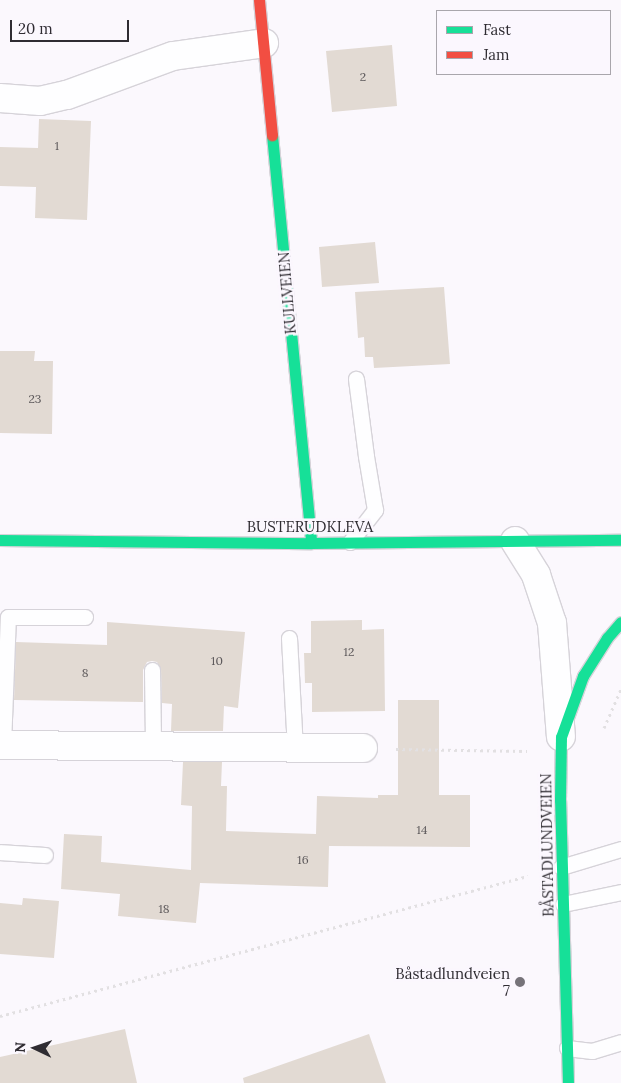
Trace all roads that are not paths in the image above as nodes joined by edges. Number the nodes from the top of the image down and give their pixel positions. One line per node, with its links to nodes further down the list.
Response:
1 (258, 0): 2 (street, KULLVEIEN)
2 (264, 43): 3 (street); 9 (street, KULLVEIEN)
3 (0, 98)
4 (356, 379): 8 (lane)
5 (0, 540): 9 (street, BUSTERUDKLEVA)
6 (621, 540): 7 (street, BUSTERUDKLEVA)
7 (515, 541): 8 (street, BUSTERUDKLEVA); 14 (street)
8 (350, 542): 9 (street, BUSTERUDKLEVA)
9 (310, 543)
10 (85, 617): 15 (lane)
11 (621, 622): 14 (street, BÅSTADLUNDVEIEN)
12 (289, 638): 17 (lane)
13 (152, 670): 16 (lane)
14 (561, 737): 22 (street, BÅSTADLUNDVEIEN)
15 (1, 745): 16 (street)
16 (153, 746): 17 (street)
17 (295, 748): 18 (street)
18 (363, 748)
19 (621, 849): 22 (lane)
20 (0, 852): 21 (lane)
21 (45, 855)
22 (561, 867): 24 (street, BÅSTADLUNDVEIEN)
23 (621, 892): 24 (lane)
24 (563, 904): 26 (street, BÅSTADLUNDVEIEN)
25 (621, 1042): 26 (lane)
26 (566, 1048): 27 (street, BÅSTADLUNDVEIEN)
27 (568, 1083)

